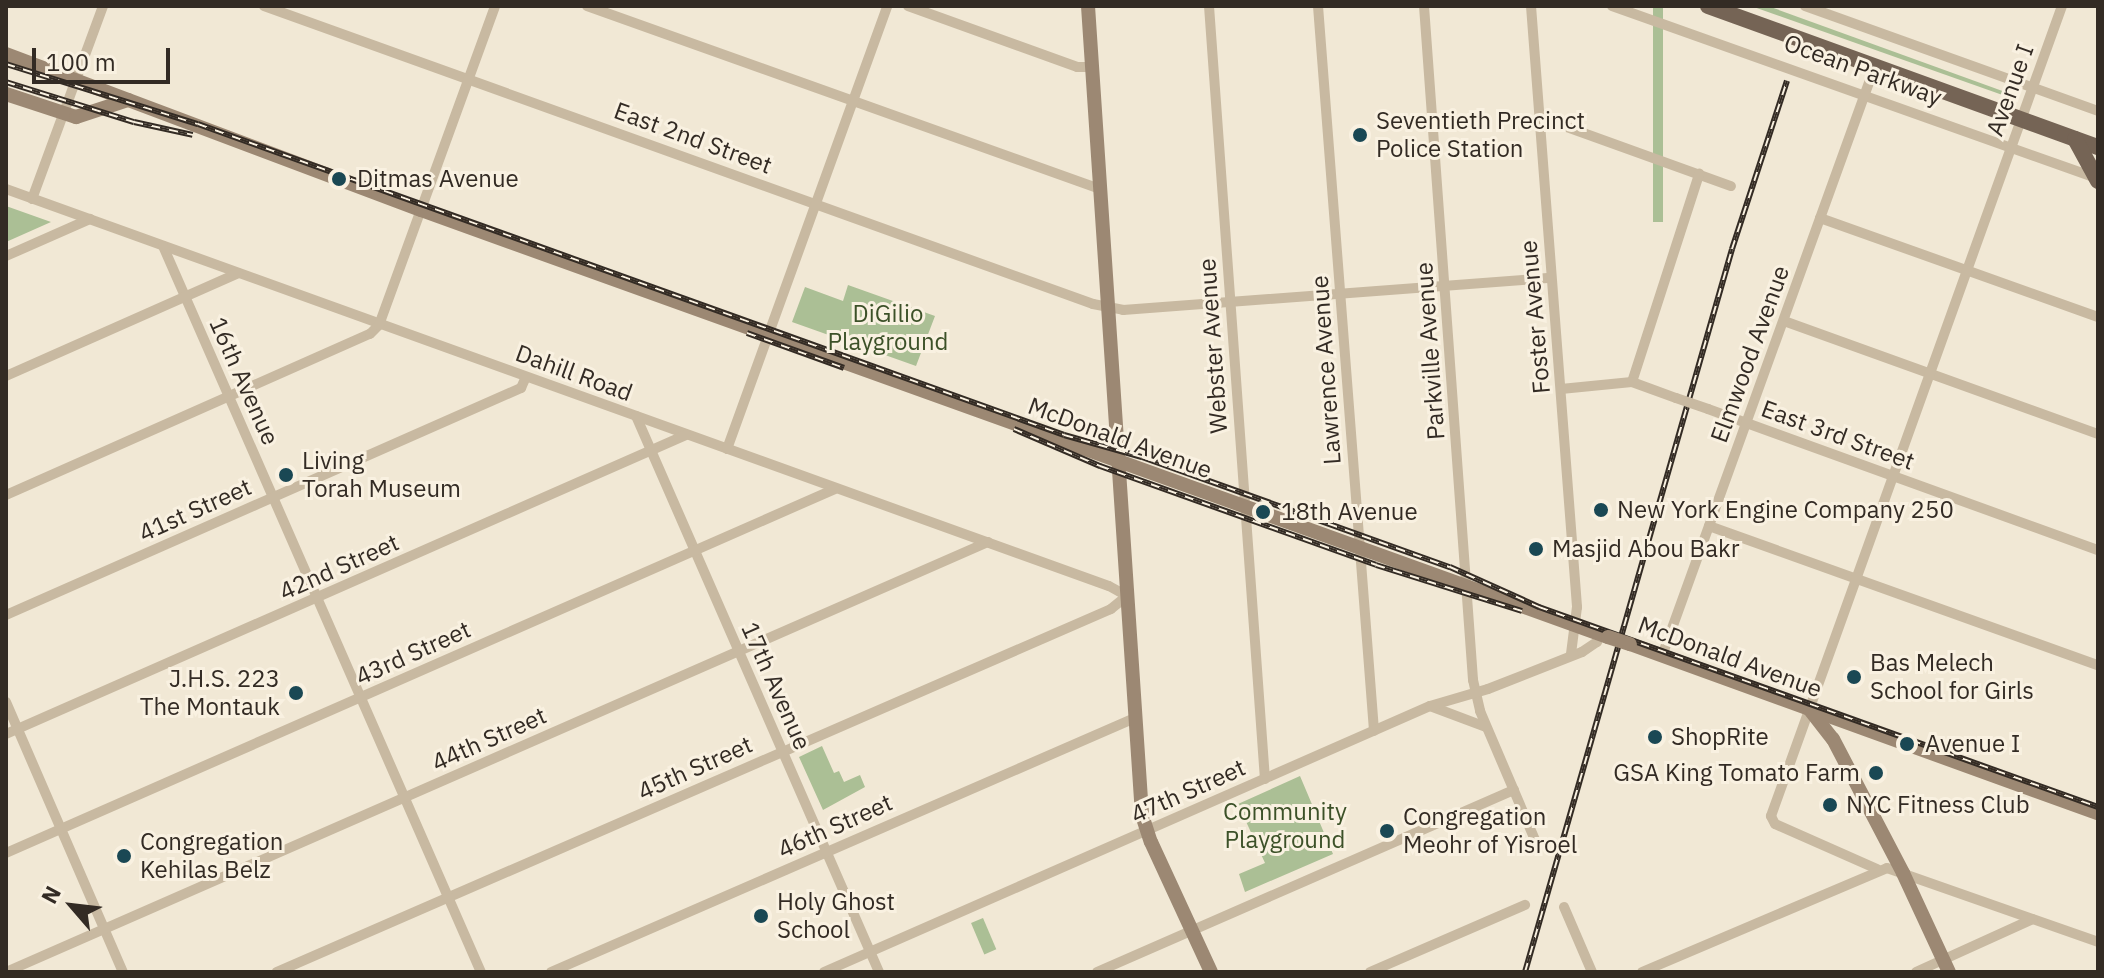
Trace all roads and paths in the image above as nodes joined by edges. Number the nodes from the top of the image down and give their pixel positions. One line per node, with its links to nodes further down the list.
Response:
1 (103, 6): 19 (street)
2 (264, 6): 20 (street, East 2nd Street)
3 (495, 6): 20 (street)
4 (587, 6): 25 (street)
5 (887, 6): 25 (street)
6 (908, 6): 18 (street)
7 (1088, 6): 18 (main road)
8 (1209, 6): 51 (street, Webster Avenue)
9 (1318, 6): 49 (street, Lawrence Avenue)
10 (1424, 6): 48 (street, Parkville Avenue)
11 (1531, 6): 28 (street, Foster Avenue)
12 (1612, 6): 23 (street, Ocean Parkway)
13 (1708, 6): 17 (main road, Ocean Parkway)
14 (1805, 6): 21 (street, Ocean Parkway)
15 (2062, 6): 21 (street, Avenue I)
16 (6, 54): 19 (main road, McDonald Avenue)
17 (1875, 66): 23 (street, Elmwood Avenue); 29 (main road, Ocean Parkway)
18 (1092, 67): 37 (main road)
19 (75, 79): 24 (main road, McDonald Avenue); 27 (street)
20 (469, 79): 39 (street, East 2nd Street); 40 (street)
21 (2032, 87): 26 (street, Ocean Parkway); 29 (street, Avenue I)
22 (6, 94): 27 (main road)
23 (1864, 96): 32 (street, Ocean Parkway); 41 (street, Elmwood Avenue)
24 (128, 100): 27 (main road); 40 (main road, McDonald Avenue)
25 (853, 102): 37 (street); 39 (street)
26 (2098, 111)
27 (63, 114): 38 (street)
28 (1539, 117): 33 (street); 47 (street, Foster Avenue)
29 (2021, 119): 30 (main road, Ocean Parkway); 32 (street, Avenue I)
30 (2075, 139): 31 (main road, Ocean Parkway); 34 (main road)
31 (2098, 147)
32 (2011, 148): 34 (street, Ocean Parkway); 45 (street, Avenue I)
33 (1699, 174): 35 (street); 60 (street)
34 (2097, 180)
35 (1731, 186)
36 (6, 189): 38 (street, Dahill Road)
37 (1100, 189): 52 (main road)
38 (32, 199): 42 (street, Dahill Road)
39 (815, 204): 52 (street, East 2nd Street); 56 (street)
40 (421, 210): 55 (street); 56 (main road, McDonald Avenue)
41 (1820, 218): 45 (street); 54 (street, Elmwood Avenue)
42 (90, 219): 43 (street, Dahill Road); 44 (street)
43 (163, 246): 46 (street, Dahill Road); 50 (street, 16th Avenue)
44 (6, 256)
45 (1967, 270): 53 (street); 57 (street, Avenue I)
46 (238, 273): 50 (street); 55 (street, Dahill Road)
47 (1551, 278): 48 (street, East 2nd Street); 61 (street, Foster Avenue)
48 (1445, 286): 49 (street, East 2nd Street); 81 (street, Parkville Avenue)
49 (1340, 293): 51 (street, East 2nd Street); 77 (street, Lawrence Avenue)
50 (186, 297): 58 (street); 62 (street, 16th Avenue)
51 (1230, 302): 52 (street, East 2nd Street); 74 (street, Webster Avenue)
52 (1108, 307): 69 (main road)
53 (2098, 317)
54 (1784, 321): 57 (street); 64 (street, Elmwood Avenue)
55 (379, 325): 59 (street, Dahill Road); 62 (street)
56 (768, 333): 67 (street); 69 (main road, McDonald Avenue)
57 (1930, 373): 65 (street); 70 (street, Avenue I)
58 (6, 376)
59 (526, 377): 63 (street, Dahill Road); 73 (street, 41st Street)
60 (1632, 382): 61 (street, East 3rd Street); 64 (street, East 3rd Street, bridge)
61 (1561, 389): 85 (street, Foster Avenue)
62 (230, 398): 72 (street); 73 (street, 16th Avenue)
63 (636, 416): 66 (street, Dahill Road); 68 (street, 17th Avenue)
64 (1747, 423): 70 (street, East 3rd Street); 75 (street, Elmwood Avenue)
65 (2098, 434)
66 (686, 435): 67 (street, Dahill Road); 68 (street, 42nd Street)
67 (727, 449): 71 (street, Dahill Road)
68 (651, 453): 79 (street, 17th Avenue); 83 (street, 42nd Street)
69 (1118, 461): 74 (main road, McDonald Avenue); 82 (main road)
70 (1893, 476): 78 (street, East 3rd Street); 80 (street, Avenue I)
71 (835, 489): 76 (street, Dahill Road); 79 (street, 43rd Street)
72 (6, 495)
73 (274, 498): 83 (street, 16th Avenue); 84 (street, 41st Street)
74 (1244, 506): 77 (main road, McDonald Avenue); 102 (street, Webster Avenue)
75 (1709, 526): 80 (street); 89 (street, Elmwood Avenue)
76 (988, 542): 82 (street, Dahill Road); 87 (street, 44th Street)
77 (1359, 548): 81 (main road, McDonald Avenue); 99 (street, Lawrence Avenue)
78 (2098, 550)
79 (695, 552): 87 (street, 17th Avenue); 92 (street, 43rd Street)
80 (1856, 579): 90 (street); 95 (street, Avenue I)
81 (1467, 585): 85 (main road, McDonald Avenue); 91 (street, Parkville Avenue)
82 (1127, 596): 96 (main road); 101 (street, 45th Street)
83 (317, 598): 92 (street, 16th Avenue); 98 (street, 42nd Street)
84 (6, 615)
85 (1575, 625): 86 (main road, McDonald Avenue); 88 (street)
86 (1604, 635): 88 (street, 47th Street); 89 (main road, McDonald Avenue, bridge)
87 (738, 652): 101 (street, 17th Avenue); 104 (street, 44th Street)
88 (1571, 654): 91 (street, 47th Street)
89 (1662, 656): 95 (main road, McDonald Avenue)
90 (2098, 665)
91 (1475, 693): 94 (street, 47th Street); 97 (street, Parkville Avenue)
92 (361, 698): 104 (street, 16th Avenue); 106 (street, 43rd Street)
93 (6, 702): 98 (street)
94 (1430, 706): 97 (street); 99 (street, 47th Street)
95 (1809, 710): 105 (main road, McDonald Avenue); 111 (street, Avenue I); 112 (main road)
96 (1135, 718): 107 (main road); 109 (street, 46th Street)
97 (1486, 727): 103 (street, Parkville Avenue)
98 (18, 729): 100 (street, 42nd Street); 106 (street)
99 (1374, 731): 102 (street, 47th Street)
100 (6, 734)
101 (783, 752): 109 (street, 17th Avenue); 113 (street, 45th Street)
102 (1265, 779): 107 (street, 47th Street)
103 (1514, 790): 108 (street, Parkville Avenue); 118 (street)
104 (405, 798): 113 (street, 16th Avenue); 117 (street, 44th Street)
105 (2098, 813)
106 (61, 829): 110 (street, 43rd Street); 117 (street)
107 (1147, 831): 118 (main road); 120 (street, 47th Street)
108 (1535, 840)
109 (826, 852): 120 (street, 17th Avenue); 126 (street, 46th Street)
110 (6, 853)
111 (1877, 869): 112 (street); 133 (street)
112 (1903, 873): 116 (street); 121 (main road)
113 (448, 898): 124 (street, 45th Street); 125 (street, 16th Avenue)
114 (1525, 905): 131 (street)
115 (1564, 907): 132 (street)
116 (2033, 919): 119 (street); 121 (street)
117 (105, 929): 122 (street, 44th Street); 123 (street)
118 (1192, 930): 129 (street); 130 (main road)
119 (2098, 942)
120 (870, 952): 127 (street, 47th Street); 128 (street, 17th Avenue)
121 (1947, 966): 134 (street)
122 (6, 972)
123 (123, 972)
124 (277, 972)
125 (481, 972)
126 (551, 972)
127 (824, 972)
128 (879, 972)
129 (1097, 972)
130 (1211, 972)
131 (1370, 972)
132 (1592, 972)
133 (1642, 972)
134 (1916, 972)

